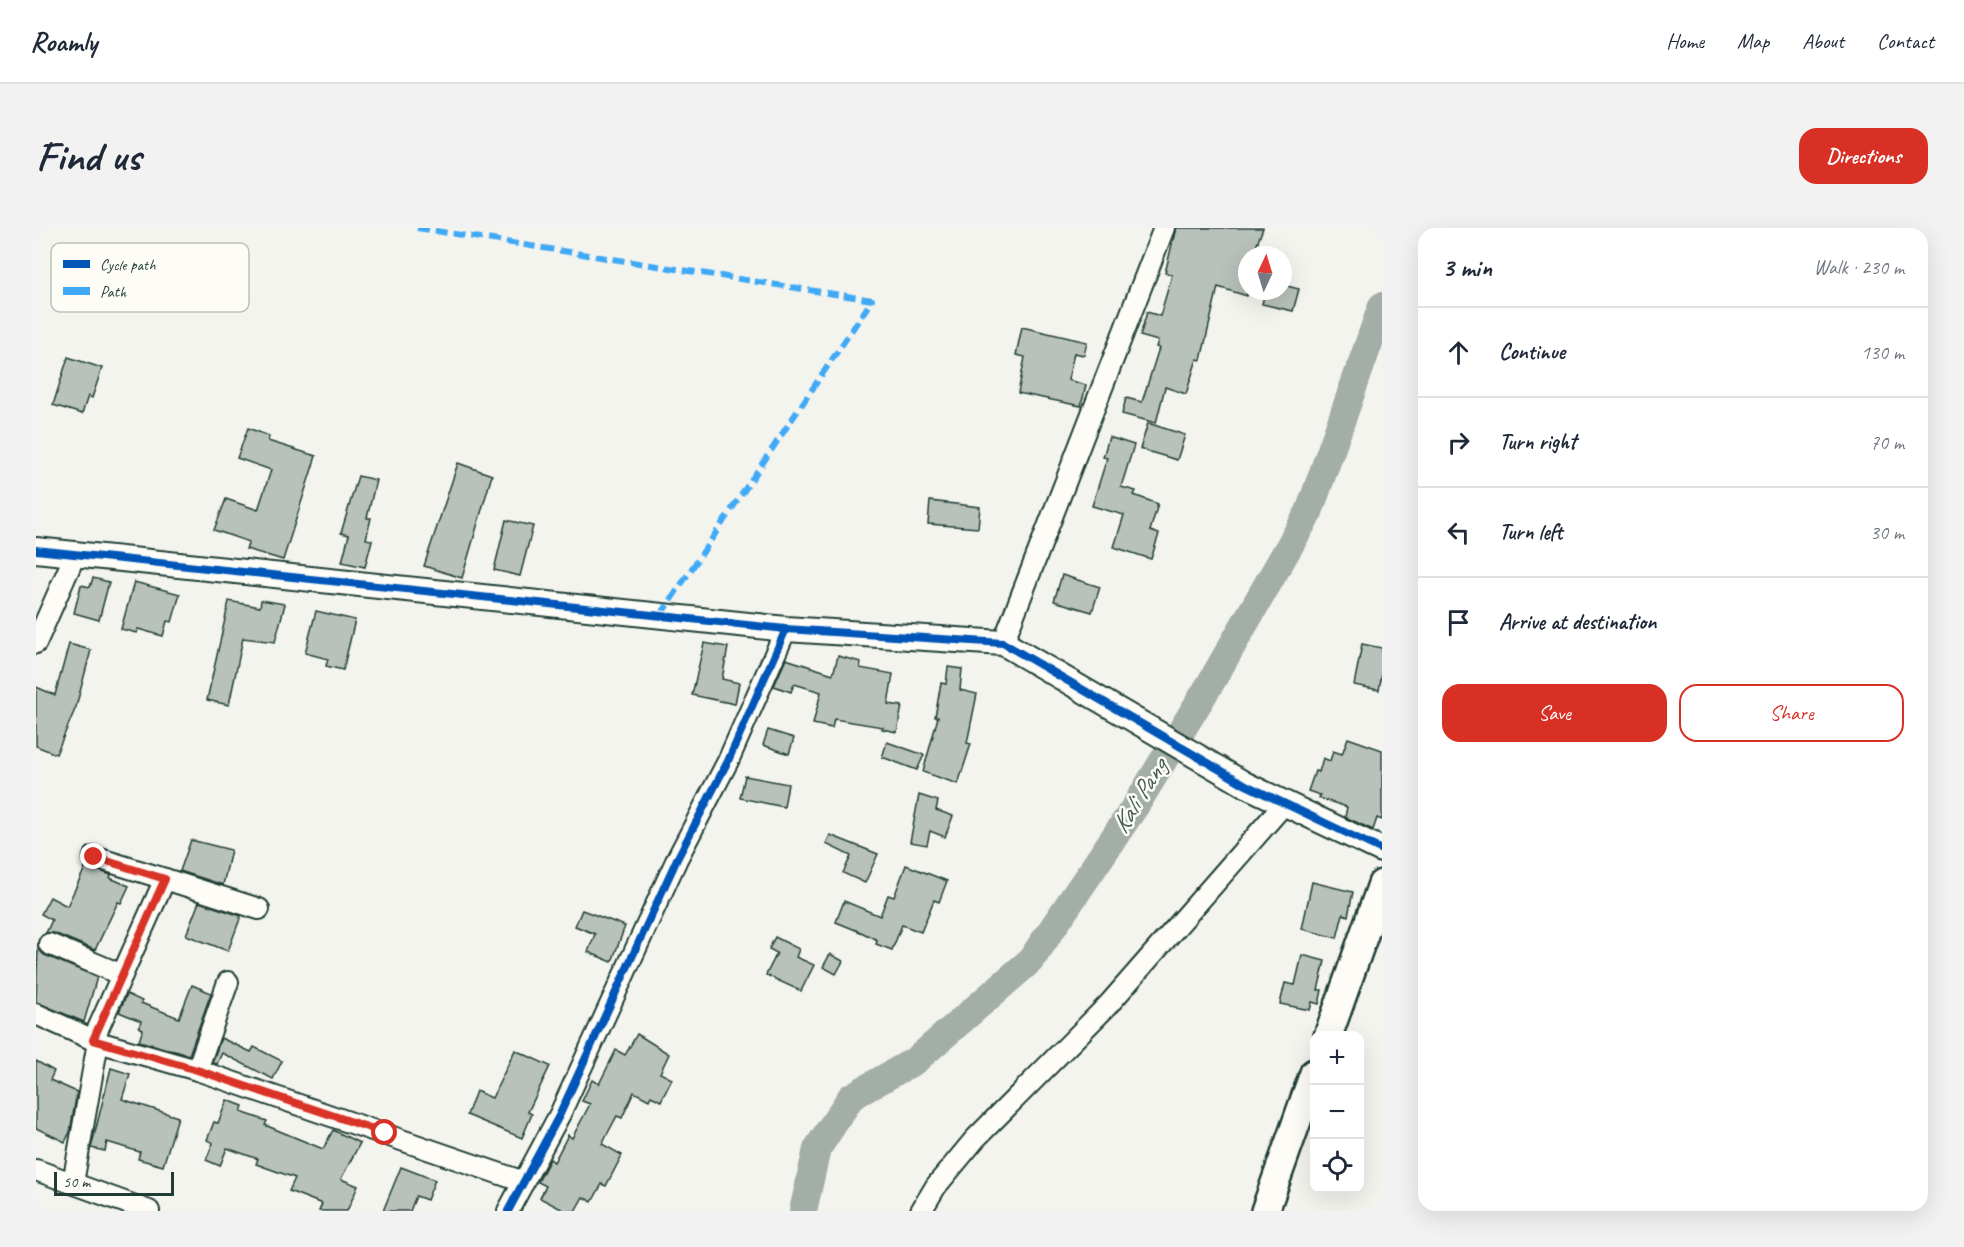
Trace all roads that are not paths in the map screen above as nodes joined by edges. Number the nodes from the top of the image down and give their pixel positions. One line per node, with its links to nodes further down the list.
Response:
1 (1164, 228): 6 (street)
2 (36, 550): 3 (street)
3 (75, 555): 4 (street); 5 (street)
4 (786, 629): 6 (street); 22 (street)
5 (36, 643)
6 (1003, 643): 7 (street)
7 (1285, 803): 8 (street); 26 (street)
8 (1382, 850)
9 (94, 857): 10 (street)
10 (165, 879): 12 (street); 14 (street)
11 (1382, 884): 17 (main road)
12 (259, 909)
13 (49, 944): 14 (street)
14 (122, 975): 18 (street)
15 (228, 982): 19 (street)
16 (36, 1014): 18 (street)
17 (1329, 1031)
18 (96, 1041): 19 (street); 23 (street)
19 (197, 1070): 22 (street)
20 (1310, 1084): 27 (main road)
21 (36, 1170): 23 (street)
22 (524, 1182): 25 (street)
23 (73, 1183): 24 (street)
24 (149, 1211)
25 (508, 1211)
26 (921, 1211)
27 (1265, 1211)

